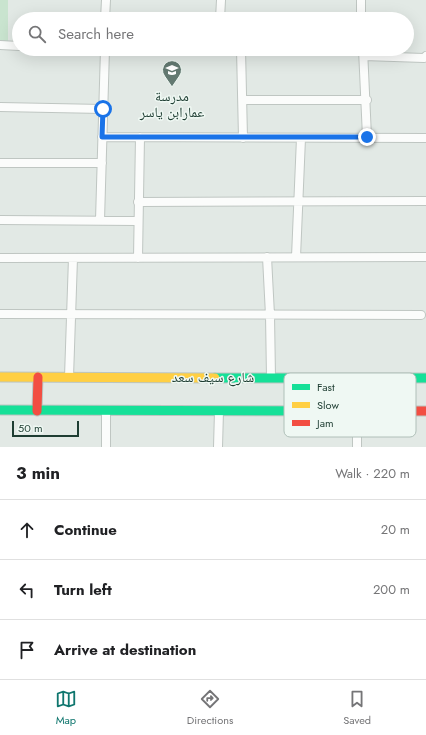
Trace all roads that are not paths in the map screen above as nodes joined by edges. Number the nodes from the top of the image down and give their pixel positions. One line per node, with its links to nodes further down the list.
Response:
1 (106, 0): 4 (street)
2 (221, 0): 5 (street)
3 (361, 0): 6 (street)
4 (105, 12)
5 (220, 12)
6 (361, 12)
7 (0, 46): 8 (street)
8 (12, 46)
9 (104, 56): 17 (street)
10 (241, 56): 14 (street)
11 (364, 56): 15 (street)
12 (404, 56): 13 (street)
13 (426, 56)
14 (243, 100): 15 (street); 21 (street)
15 (367, 100): 20 (street)
16 (0, 107): 17 (street)
17 (103, 109): 18 (street)
18 (102, 137): 19 (street); 25 (street)
19 (140, 137): 21 (street); 28 (street)
20 (367, 137): 22 (street); 23 (street)
21 (243, 138): 22 (street)
22 (301, 138): 26 (street)
23 (426, 138)
24 (0, 163): 25 (street)
25 (102, 163): 30 (street)
26 (299, 201): 27 (street); 28 (street); 33 (street)
27 (426, 201)
28 (138, 202): 31 (street)
29 (0, 220): 30 (street)
30 (100, 220): 31 (street)
31 (138, 221): 37 (street)
32 (267, 257): 33 (street); 37 (street); 40 (street)
33 (296, 257): 34 (street)
34 (425, 257)
35 (0, 258): 36 (street)
36 (73, 258): 37 (street); 39 (street)
37 (138, 258)
38 (0, 314): 39 (street)
39 (71, 314): 40 (street); 44 (street)
40 (270, 315): 41 (street); 45 (street)
41 (421, 315)
42 (0, 377): 43 (street, شارع سيف سعد)
43 (38, 377): 44 (street, شارع سيف سعد); 48 (street)
44 (69, 377): 45 (street, شارع سيف سعد)
45 (271, 378): 46 (street, شارع سيف سعد)
46 (284, 378)
47 (0, 410): 48 (street)
48 (37, 410): 49 (street)
49 (106, 411): 50 (street); 52 (street)
50 (218, 411): 51 (street); 53 (street)
51 (284, 411)
52 (106, 447)
53 (218, 447)

